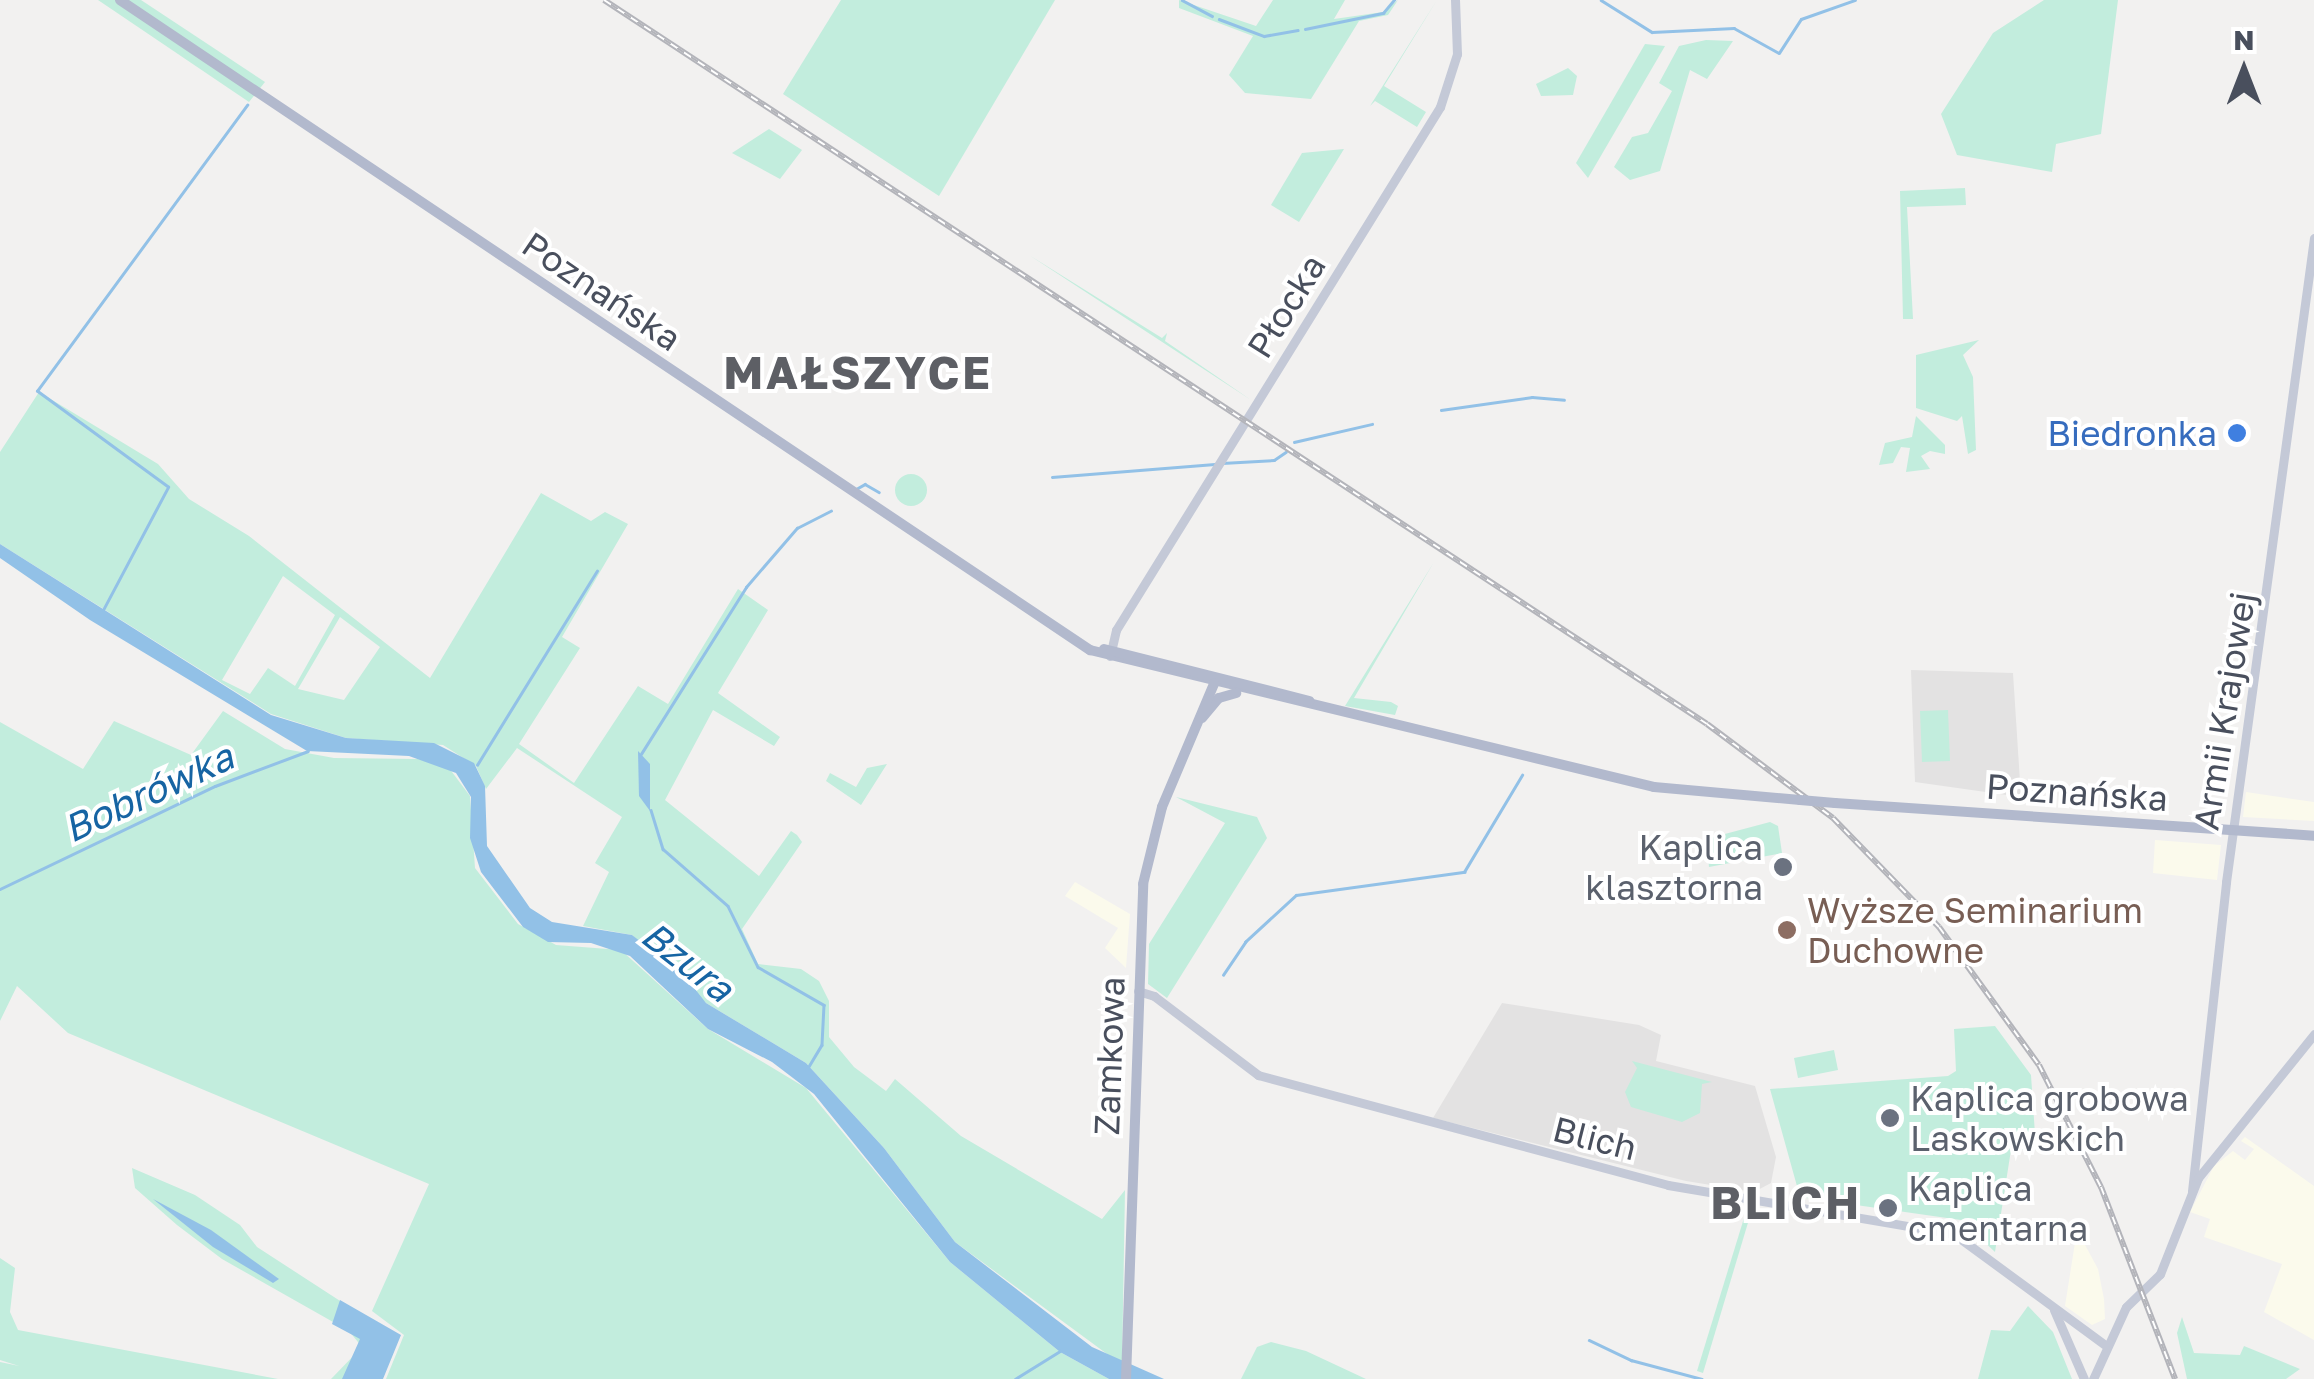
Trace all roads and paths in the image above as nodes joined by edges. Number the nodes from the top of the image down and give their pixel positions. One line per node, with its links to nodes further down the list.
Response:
1 (120, 0): 5 (main road, Poznańska)
2 (1456, 2): 4 (street, Płocka)
3 (2314, 238): 11 (street, Armii Krajowej)
4 (1122, 623): 5 (street, Płocka); 5 (street, Płocka)
5 (1106, 651): 6 (main road, Poznańska); 7 (main road, Poznańska)
6 (1206, 674): 8 (main road); 9 (main road, Poznańska)
7 (1179, 676): 8 (main road, Poznańska); 10 (main road)
8 (1214, 684): 9 (main road, Poznańska); 10 (main road, Zamkowa)
9 (1242, 687): 10 (main road, Zamkowa); 11 (main road, Poznańska, bridge)
10 (1200, 716): 13 (main road, Zamkowa)
11 (2234, 830): 12 (main road, Poznańska); 15 (street, Armii Krajowej)
12 (2314, 836)
13 (1138, 991): 16 (street, Blich); 18 (main road, Zamkowa)
14 (2314, 1034): 15 (street)
15 (2192, 1191): 17 (street)
16 (2062, 1316): 17 (street, Blich); 19 (street)
17 (2104, 1344): 20 (street)
18 (1126, 1379)
19 (2084, 1379)
20 (2093, 1379)

